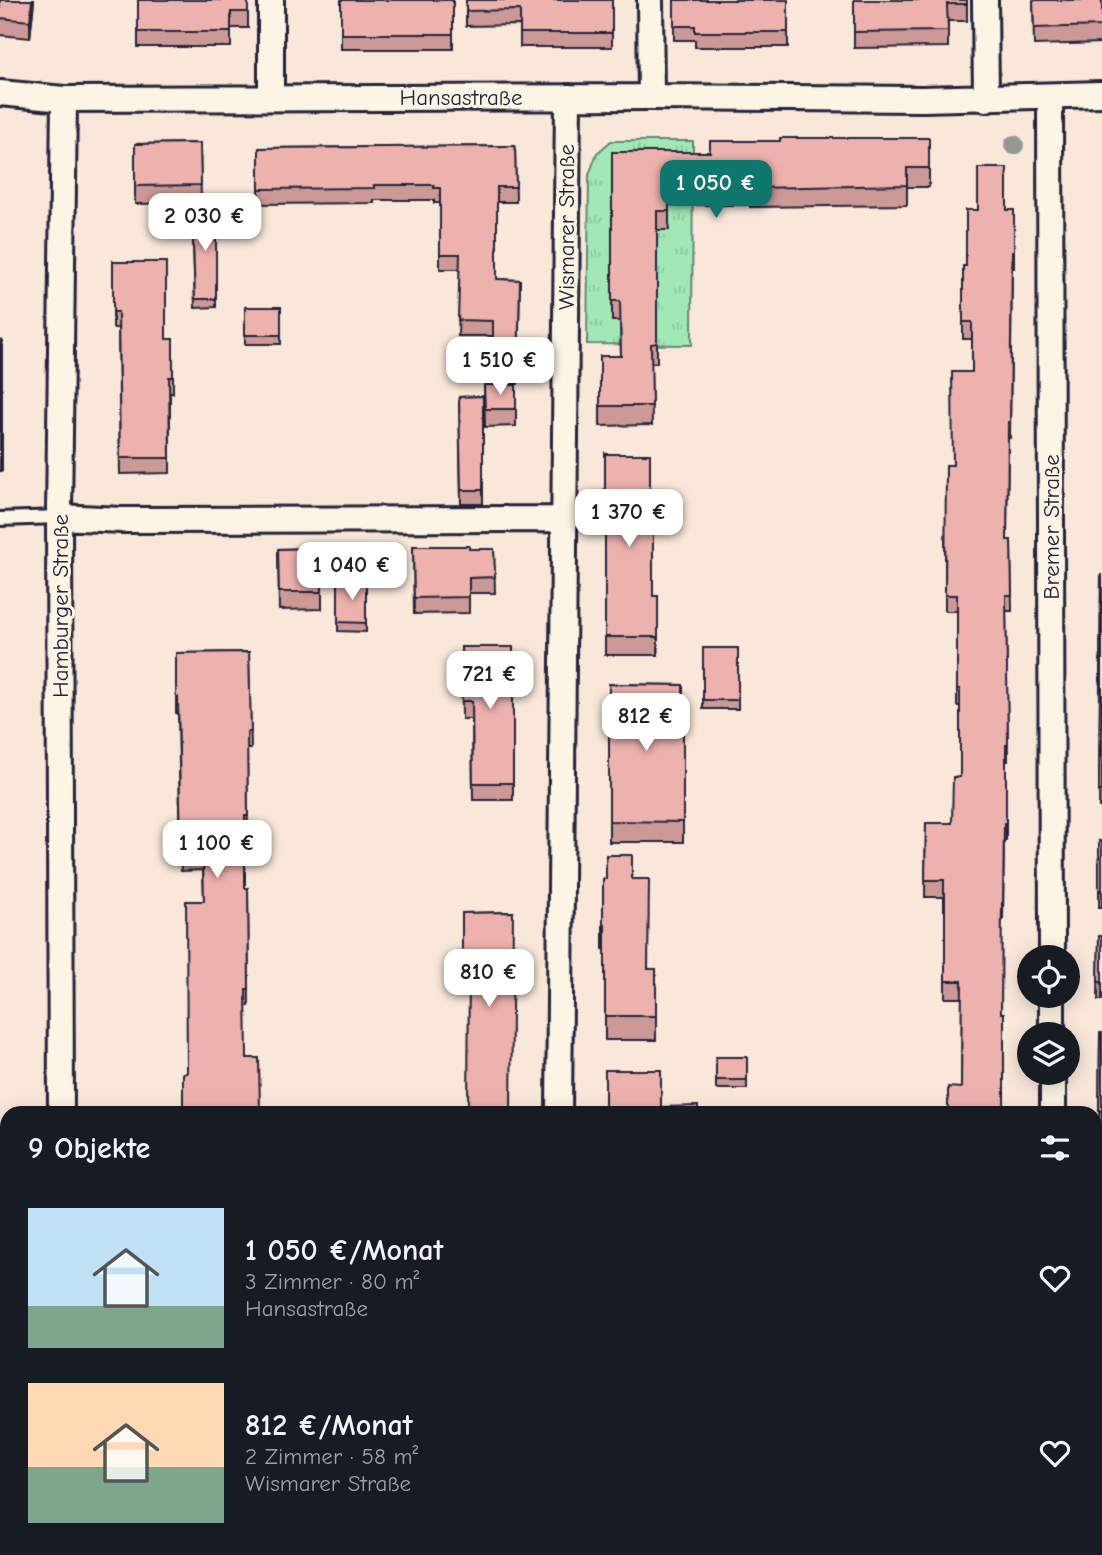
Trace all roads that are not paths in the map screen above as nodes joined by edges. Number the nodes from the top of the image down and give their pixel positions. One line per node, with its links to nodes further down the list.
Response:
1 (271, 0): 9 (street)
2 (650, 0): 7 (street)
3 (985, 0): 11 (street)
4 (0, 93): 10 (street, Hansastraße)
5 (1102, 94): 8 (street, Hansastraße)
6 (568, 97): 7 (street, Hansastraße); 9 (street, Hansastraße); 14 (street, Wismarer Straße)
7 (651, 97): 11 (street, Hansastraße)
8 (1050, 97): 11 (street, Hansastraße); 15 (street, Bremer Straße)
9 (271, 98): 10 (street, Hansastraße)
10 (64, 99): 12 (street, Hamburger Straße)
11 (986, 99)
12 (59, 517): 13 (lane); 14 (street); 17 (street, Hamburger Straße)
13 (0, 519)
14 (564, 519): 18 (street, Wismarer Straße)
15 (1052, 945)
16 (1053, 1085): 19 (street)
17 (61, 1106)
18 (559, 1106)
19 (1053, 1106)

